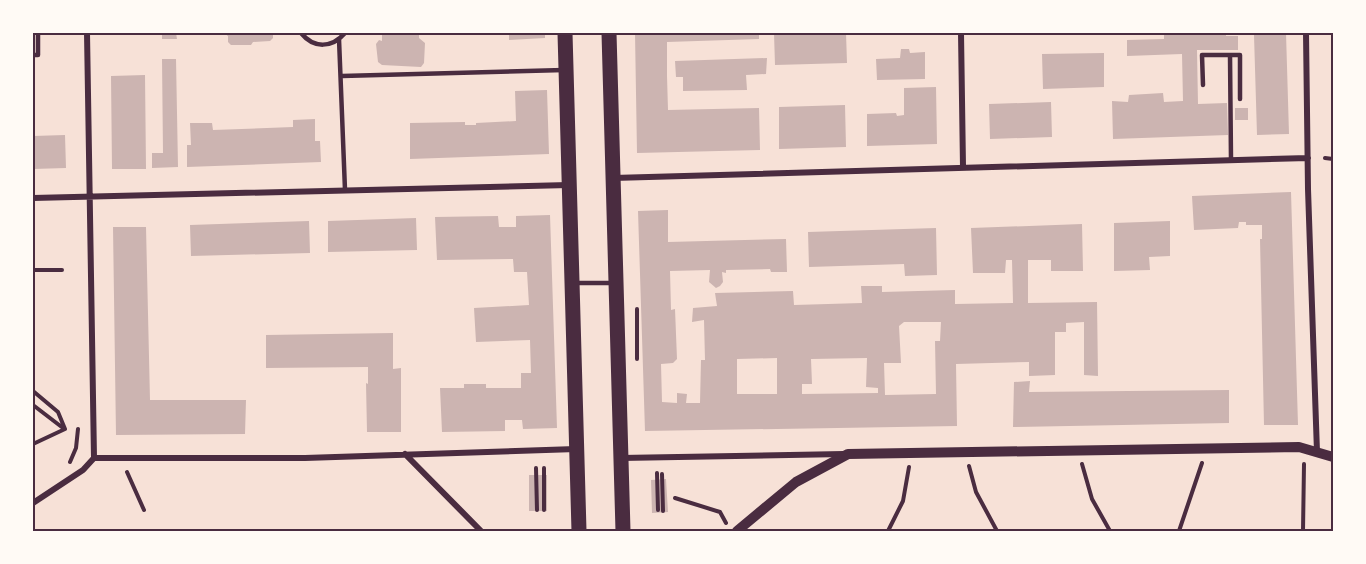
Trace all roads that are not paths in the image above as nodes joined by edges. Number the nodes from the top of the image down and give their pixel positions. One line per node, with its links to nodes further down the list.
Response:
1 (38, 33): 10 (lane)
2 (87, 33): 22 (street)
3 (301, 33): 9 (lane)
4 (345, 33): 9 (lane)
5 (566, 33): 12 (main road)
6 (609, 33): 19 (main road)
7 (961, 33): 18 (street)
8 (1306, 33): 16 (street)
9 (339, 39): 13 (lane)
10 (33, 55)
11 (1230, 55): 14 (lane); 15 (lane); 17 (lane)
12 (567, 69): 13 (lane); 20 (main road)
13 (342, 76): 21 (lane)
14 (1203, 85)
15 (1240, 99)
16 (1308, 158): 17 (street); 27 (street)
17 (1231, 160): 18 (street)
18 (963, 167): 19 (street)
19 (613, 178): 25 (main road)
20 (570, 185): 21 (street); 24 (main road)
21 (345, 190): 22 (street)
22 (89, 197): 23 (street); 31 (street)
23 (33, 198)
24 (573, 283): 25 (lane); 26 (main road)
25 (615, 283): 32 (main road)
26 (577, 449): 28 (street); 36 (main road)
27 (1317, 452): 29 (street); 30 (street)
28 (405, 454): 31 (street); 35 (street)
29 (848, 454): 32 (street); 34 (street)
30 (1333, 457)
31 (94, 458): 33 (street)
32 (621, 458): 37 (main road)
33 (33, 503)
34 (736, 530)
35 (481, 531)
36 (579, 531)
37 (623, 531)

